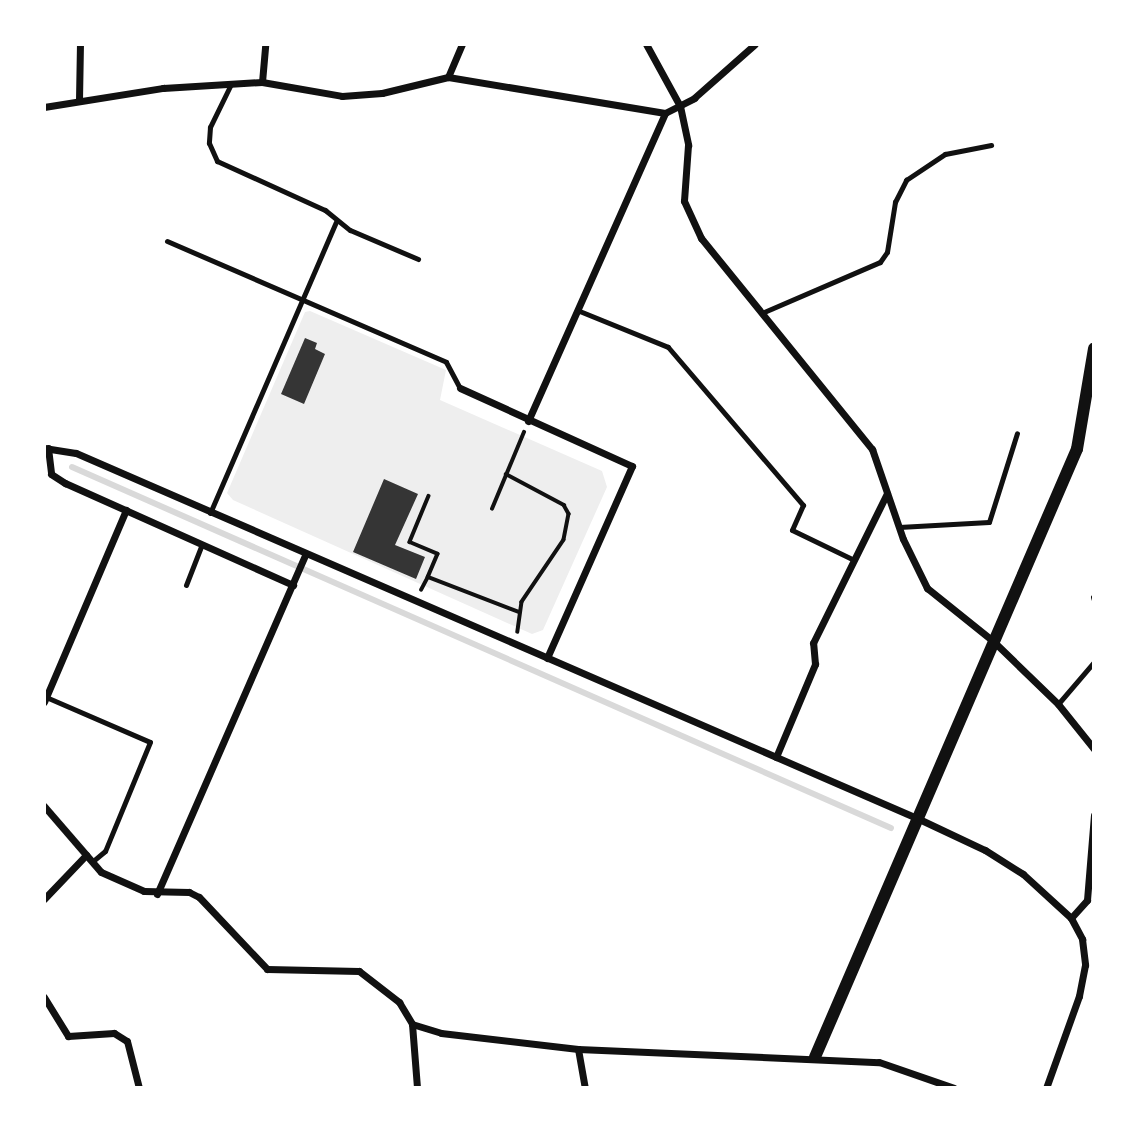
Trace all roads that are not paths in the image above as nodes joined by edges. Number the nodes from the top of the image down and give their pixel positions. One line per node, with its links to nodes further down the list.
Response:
1 (80, 44): 9 (street)
2 (265, 44): 7 (street)
3 (463, 44): 6 (street)
4 (646, 44): 10 (street)
5 (755, 44): 10 (street)
6 (448, 77): 7 (street); 12 (street)
7 (262, 82): 8 (street)
8 (231, 84): 9 (street); 14 (lane)
9 (79, 100): 11 (street)
10 (680, 106): 12 (street); 19 (street)
11 (44, 107)
12 (665, 113): 18 (street)
13 (991, 145): 19 (lane)
14 (336, 222): 16 (lane); 17 (lane)
15 (167, 241): 17 (lane)
16 (418, 259)
17 (302, 299): 21 (lane); 27 (lane)
18 (577, 310): 22 (street); 31 (lane)
19 (764, 312): 25 (street)
20 (1094, 348): 34 (street)
21 (460, 388): 22 (street)
22 (528, 421): 35 (street)
23 (1017, 433): 28 (lane)
24 (46, 448): 26 (street); 27 (street)
25 (887, 493): 28 (street); 31 (street)
26 (126, 510): 29 (street); 37 (street)
27 (210, 513): 30 (street)
28 (899, 527): 34 (street)
29 (202, 544): 32 (lane); 33 (street)
30 (305, 556): 33 (street); 35 (street)
31 (854, 560): 40 (street)
32 (186, 585)
33 (293, 585): 46 (street)
34 (992, 640): 38 (street); 43 (street)
35 (547, 658): 40 (street)
36 (1094, 662): 38 (lane)
37 (45, 699): 45 (lane)
38 (1058, 704): 39 (street)
39 (1094, 748)
40 (776, 757): 43 (street)
41 (44, 806): 44 (street)
42 (1094, 815): 48 (street)
43 (919, 819): 48 (street); 54 (street)
44 (86, 855): 45 (street); 47 (street)
45 (92, 862): 46 (street)
46 (157, 894): 52 (street)
47 (44, 899)
48 (1071, 918): 49 (street)
49 (1082, 939): 50 (street); 59 (street)
50 (1094, 939)
51 (44, 997): 55 (street)
52 (412, 1024): 53 (street); 56 (street)
53 (578, 1049): 54 (street); 57 (street)
54 (815, 1057): 58 (street)
55 (139, 1088)
56 (417, 1088)
57 (585, 1088)
58 (954, 1088)
59 (1046, 1088)

